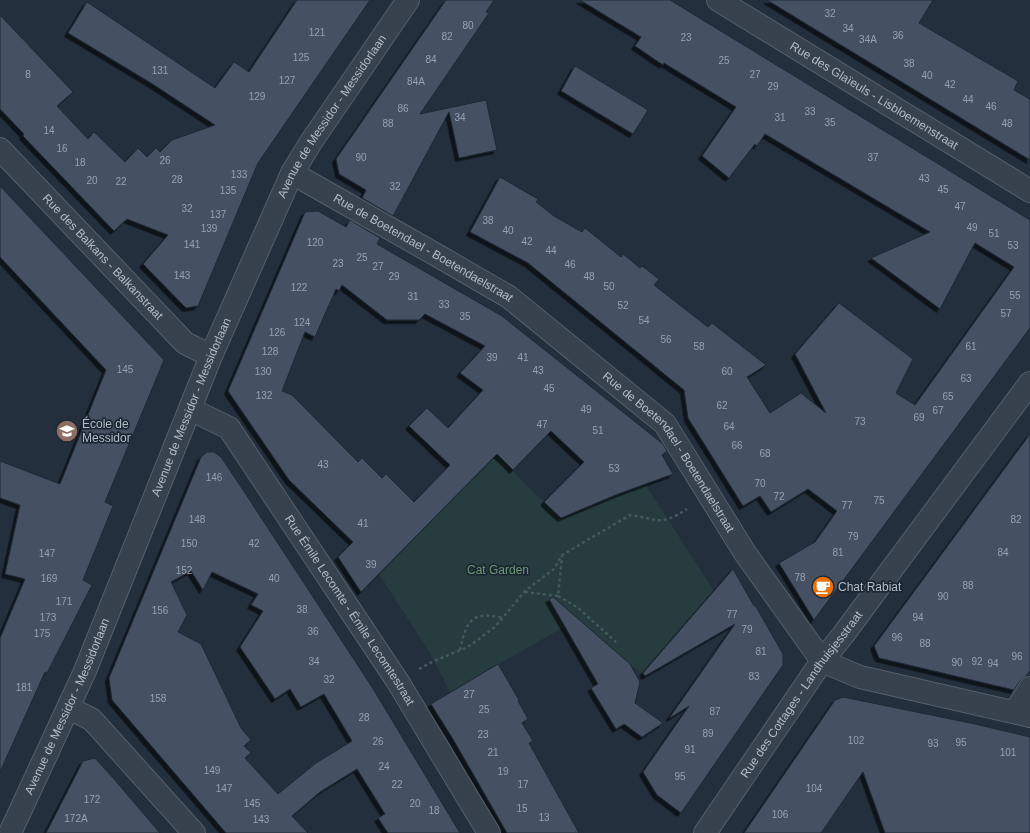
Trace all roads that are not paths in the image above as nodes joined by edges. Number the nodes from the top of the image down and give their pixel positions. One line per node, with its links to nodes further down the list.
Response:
1 (408, 0): 4 (street, Avenue de Messidor - Messidorlaan)
2 (718, 0): 5 (street, Rue des Glaïeuls - Lisbloemenstraat)
3 (0, 149): 6 (street, Rue des Balkans - Balkanstraat)
4 (292, 173): 6 (street, Avenue de Messidor - Messidorlaan); 9 (street, Rue de Boetendael - Boetendaelstraat)
5 (1030, 191)
6 (211, 356): 8 (street, Avenue de Messidor - Messidorlaan)
7 (1030, 383): 9 (street, Rue des Cottages - Landhuisjesstraat)
8 (190, 409): 11 (street, Avenue de Messidor - Messidorlaan); 15 (street, Rue Émile Lecomte - Émile Lecomtestraat)
9 (822, 661): 12 (street); 16 (street, Rue des Cottages - Landhuisjesstraat)
10 (1030, 688): 12 (street)
11 (69, 708): 13 (street, Avenue de Messidor - Messidorlaan); 14 (street)
12 (1022, 714)
13 (10, 833)
14 (194, 833)
15 (489, 833)
16 (705, 833)

